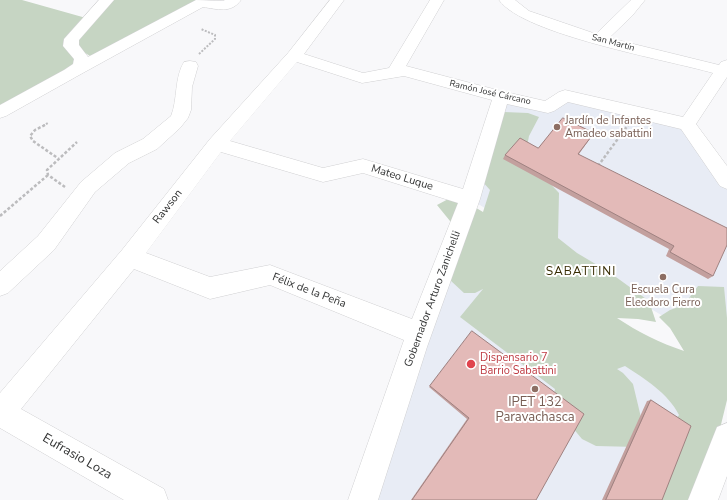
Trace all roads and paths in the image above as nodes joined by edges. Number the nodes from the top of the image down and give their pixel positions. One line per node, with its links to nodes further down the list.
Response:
1 (107, 0): 10 (street)
2 (234, 0): 10 (street)
3 (337, 0): 9 (street, Rawson)
4 (437, 0): 13 (street)
5 (506, 0): 8 (street, San Martín)
6 (638, 0): 8 (street)
7 (201, 29): 11 (path)
8 (598, 40): 12 (street, San Martín)
9 (294, 56): 13 (street); 20 (street, Rawson)
10 (82, 63): 15 (street)
11 (190, 66): 27 (street)
12 (726, 69): 18 (street)
13 (395, 71): 14 (street, Ramón José Cárcano)
14 (501, 97): 16 (street, Ramón José Cárcano); 28 (street, Gobernador Arturo Zanichelli)
15 (0, 112)
16 (637, 113): 18 (street, Ramón José Cárcano); 24 (path)
17 (48, 123): 22 (path)
18 (687, 124): 21 (street)
19 (77, 142): 22 (path)
20 (217, 144): 28 (street, Mateo Luque); 30 (street, Rawson)
21 (708, 153): 23 (street); 26 (street)
22 (59, 159): 25 (path)
23 (727, 162)
24 (596, 168)
25 (48, 175): 27 (path); 29 (path)
26 (727, 180)
27 (80, 199): 31 (street)
28 (470, 199): 32 (street, Gobernador Arturo Zanichelli)
29 (0, 216)
30 (130, 257): 32 (street, Félix de la Peña); 33 (street, Rawson)
31 (0, 286)
32 (419, 334): 36 (street, Gobernador Arturo Zanichelli)
33 (0, 413): 35 (street, Eufrasio Loza)
34 (727, 437): 37 (street)
35 (146, 498)
36 (363, 500)
37 (703, 500)

